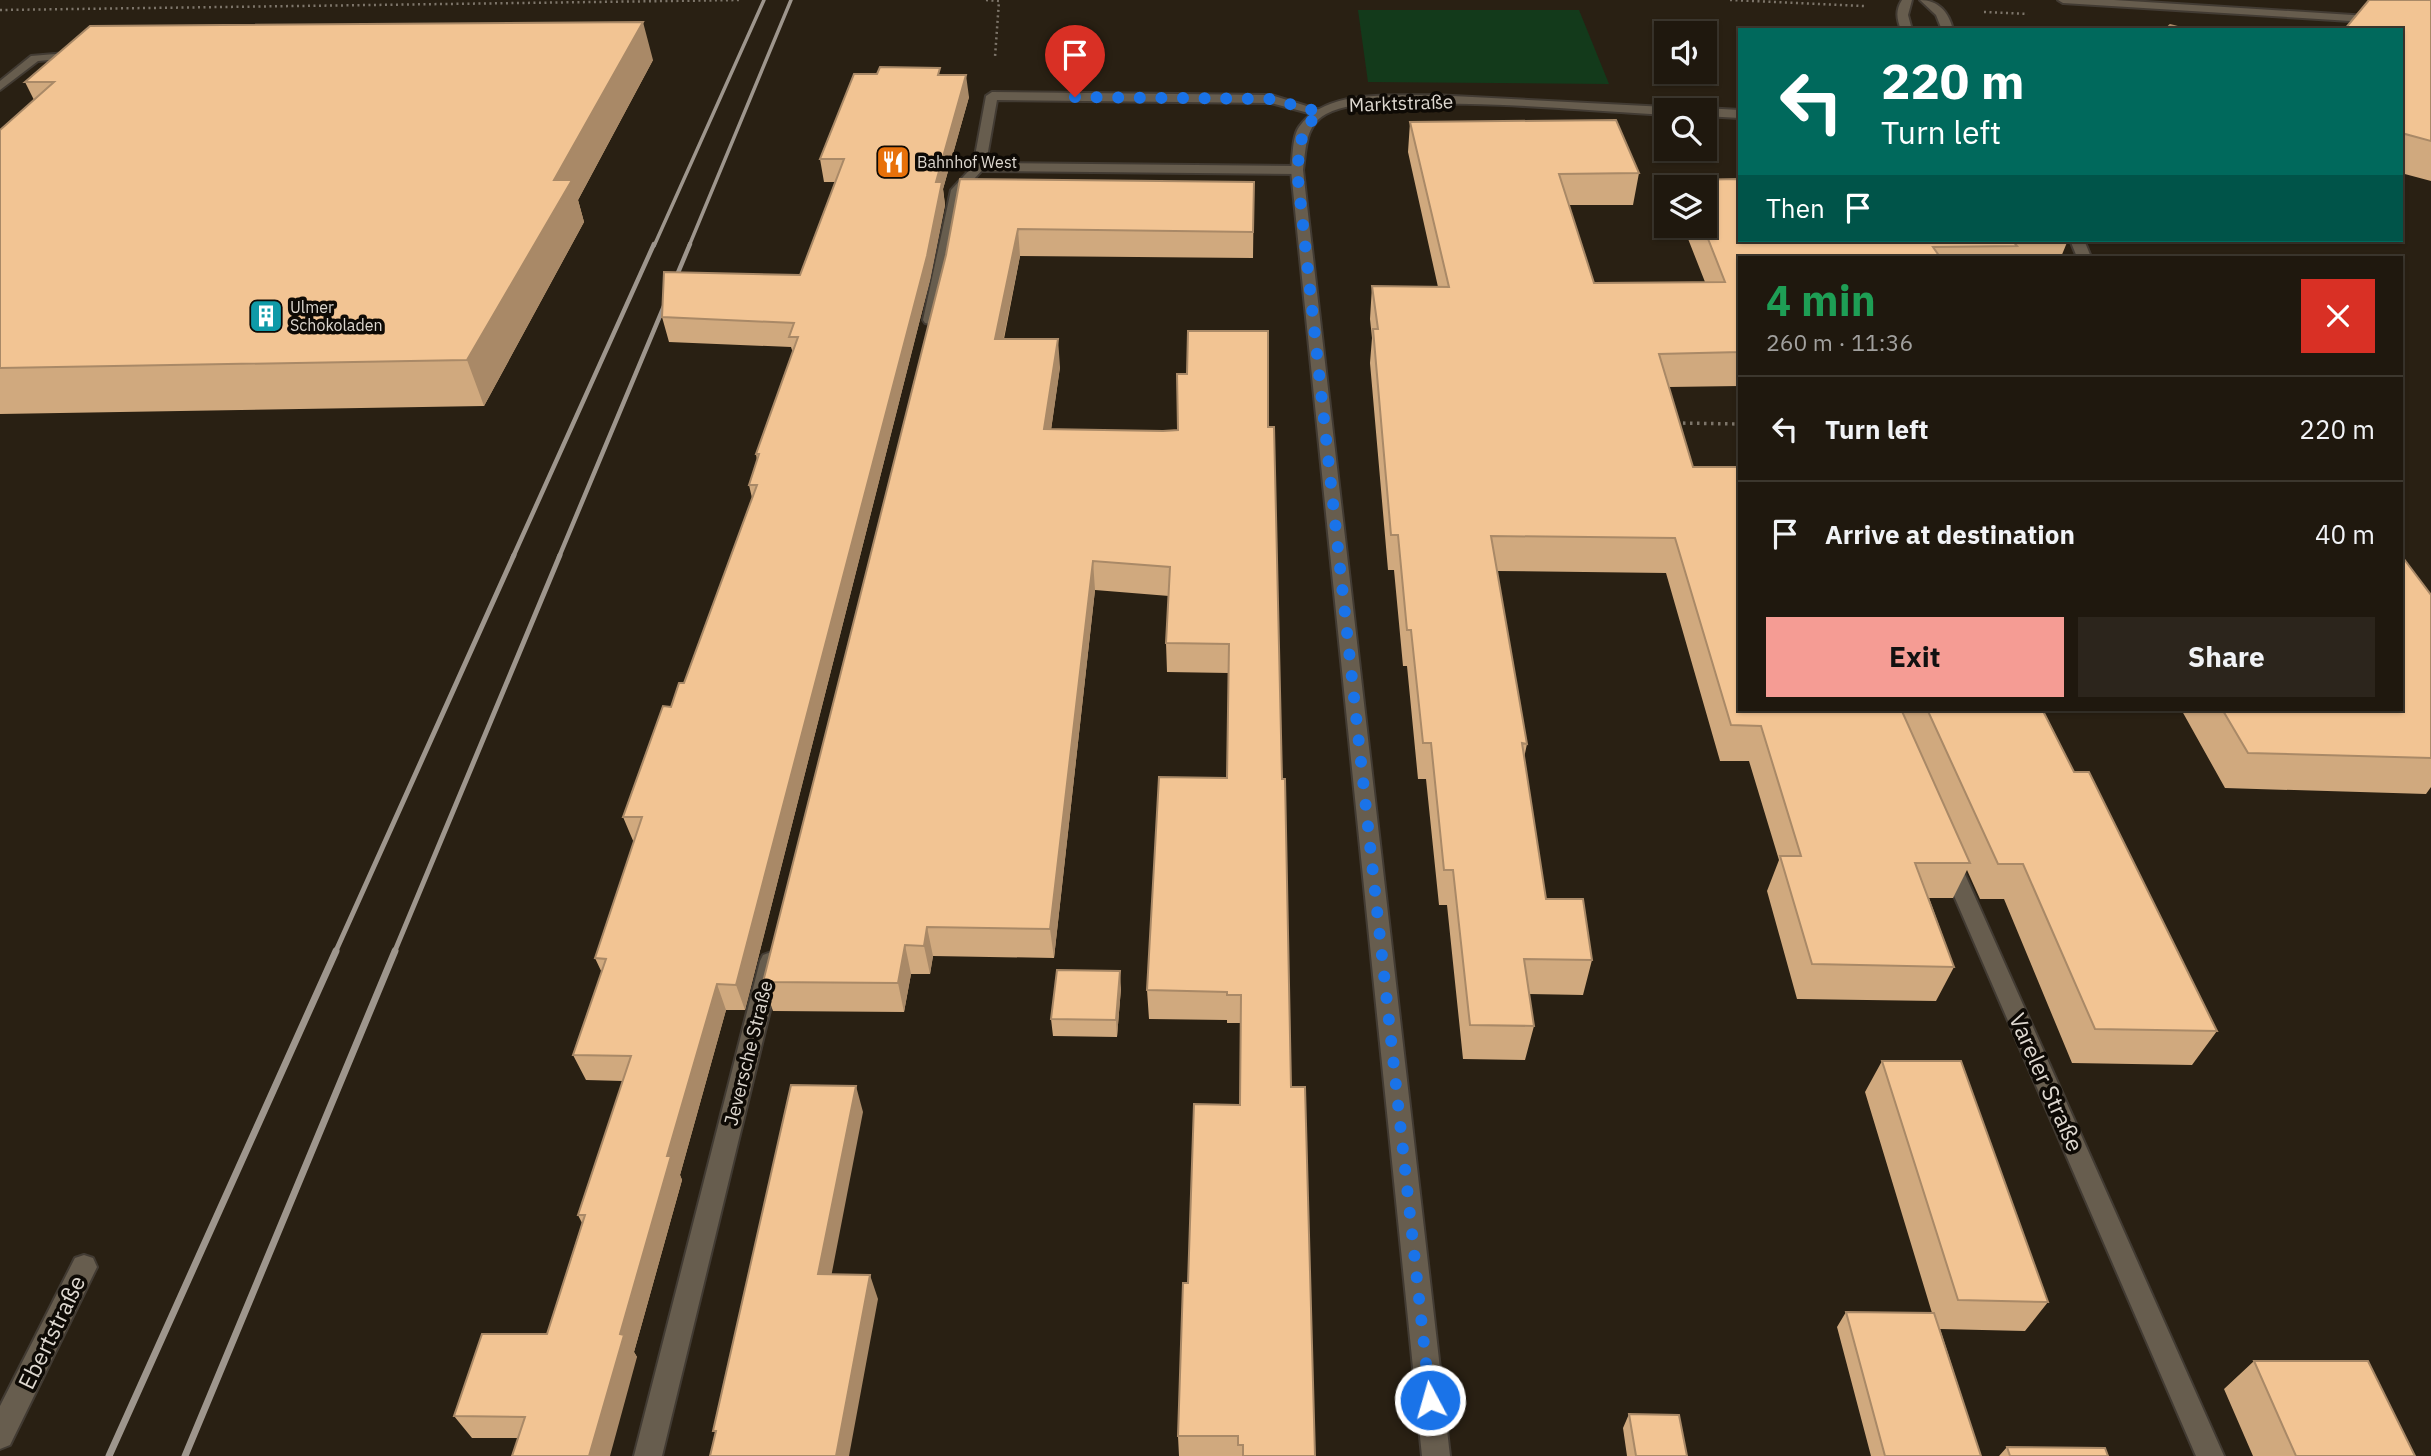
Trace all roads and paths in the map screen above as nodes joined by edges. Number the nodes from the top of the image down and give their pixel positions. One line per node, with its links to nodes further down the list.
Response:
1 (742, 0): 6 (path)
2 (986, 0): 17 (path)
3 (1730, 0): 7 (path)
4 (1925, 0): 9 (street)
5 (2063, 0): 12 (street)
6 (615, 1): 10 (path)
7 (1771, 1): 8 (path)
8 (1905, 4): 13 (street)
9 (1939, 9): 11 (path); 14 (street)
10 (0, 10)
11 (2031, 14)
12 (2431, 23)
13 (1906, 28)
14 (1948, 28)
15 (87, 54): 16 (street)
16 (0, 88)
17 (992, 96): 19 (street); 22 (street)
18 (1654, 110): 19 (street, Marktstraße)
19 (1320, 112): 23 (street)
20 (1717, 113): 21 (street)
21 (1738, 114)
22 (979, 167): 23 (street); 24 (street)
23 (1297, 170): 32 (street)
24 (926, 335)
25 (1672, 423): 26 (path)
26 (1738, 424)
27 (1938, 835): 33 (street, Vareler Straße)
28 (775, 943): 31 (street, Jeversche Straße)
29 (84, 1266): 30 (street, Ebertstraße)
30 (0, 1435)
31 (648, 1456)
32 (1436, 1456)
33 (2210, 1456)

